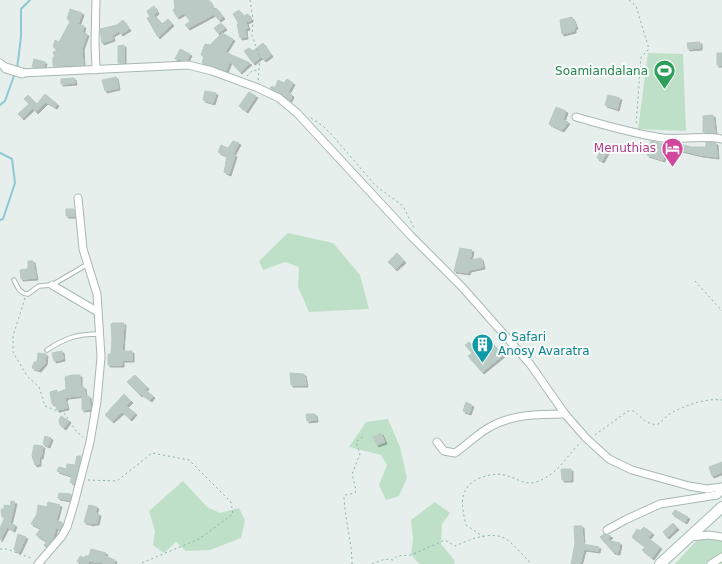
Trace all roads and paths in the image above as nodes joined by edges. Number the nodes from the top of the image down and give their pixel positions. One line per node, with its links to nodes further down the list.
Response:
1 (96, 0): 5 (street)
2 (250, 0): 6 (path)
3 (629, 0): 12 (path)
4 (3, 66): 7 (street)
5 (96, 70): 7 (street); 8 (street)
6 (258, 71): 8 (path); 9 (path)
7 (22, 73)
8 (242, 82): 9 (street)
9 (258, 88): 10 (street)
10 (297, 113): 15 (street); 15 (path)
11 (576, 117): 12 (street)
12 (635, 132): 13 (street)
13 (722, 139)
14 (78, 198): 16 (street)
15 (412, 236): 26 (street)
16 (88, 264): 19 (lane); 22 (street)
17 (14, 280): 20 (lane)
18 (695, 281): 21 (path)
19 (52, 285): 20 (lane); 22 (street)
20 (25, 294): 29 (path)
21 (722, 310)
22 (98, 312): 23 (street)
23 (100, 334): 24 (lane); 29 (street)
24 (47, 350)
25 (722, 400): 28 (path)
26 (565, 414): 28 (street); 30 (street)
27 (365, 435): 43 (path)
28 (586, 438): 32 (street); 36 (path)
29 (90, 442): 31 (street)
30 (437, 442)
31 (80, 483): 41 (street); 42 (path)
32 (722, 487)
33 (722, 490): 35 (street)
34 (722, 507): 37 (main road)
35 (607, 530)
36 (484, 537): 44 (path); 45 (path)
37 (688, 537): 38 (street); 46 (main road)
38 (722, 537)
39 (0, 549): 41 (path)
40 (722, 557): 47 (street)
41 (38, 564)
42 (139, 564)
43 (352, 564)
44 (372, 564)
45 (529, 564)
46 (660, 564)
47 (711, 564)

